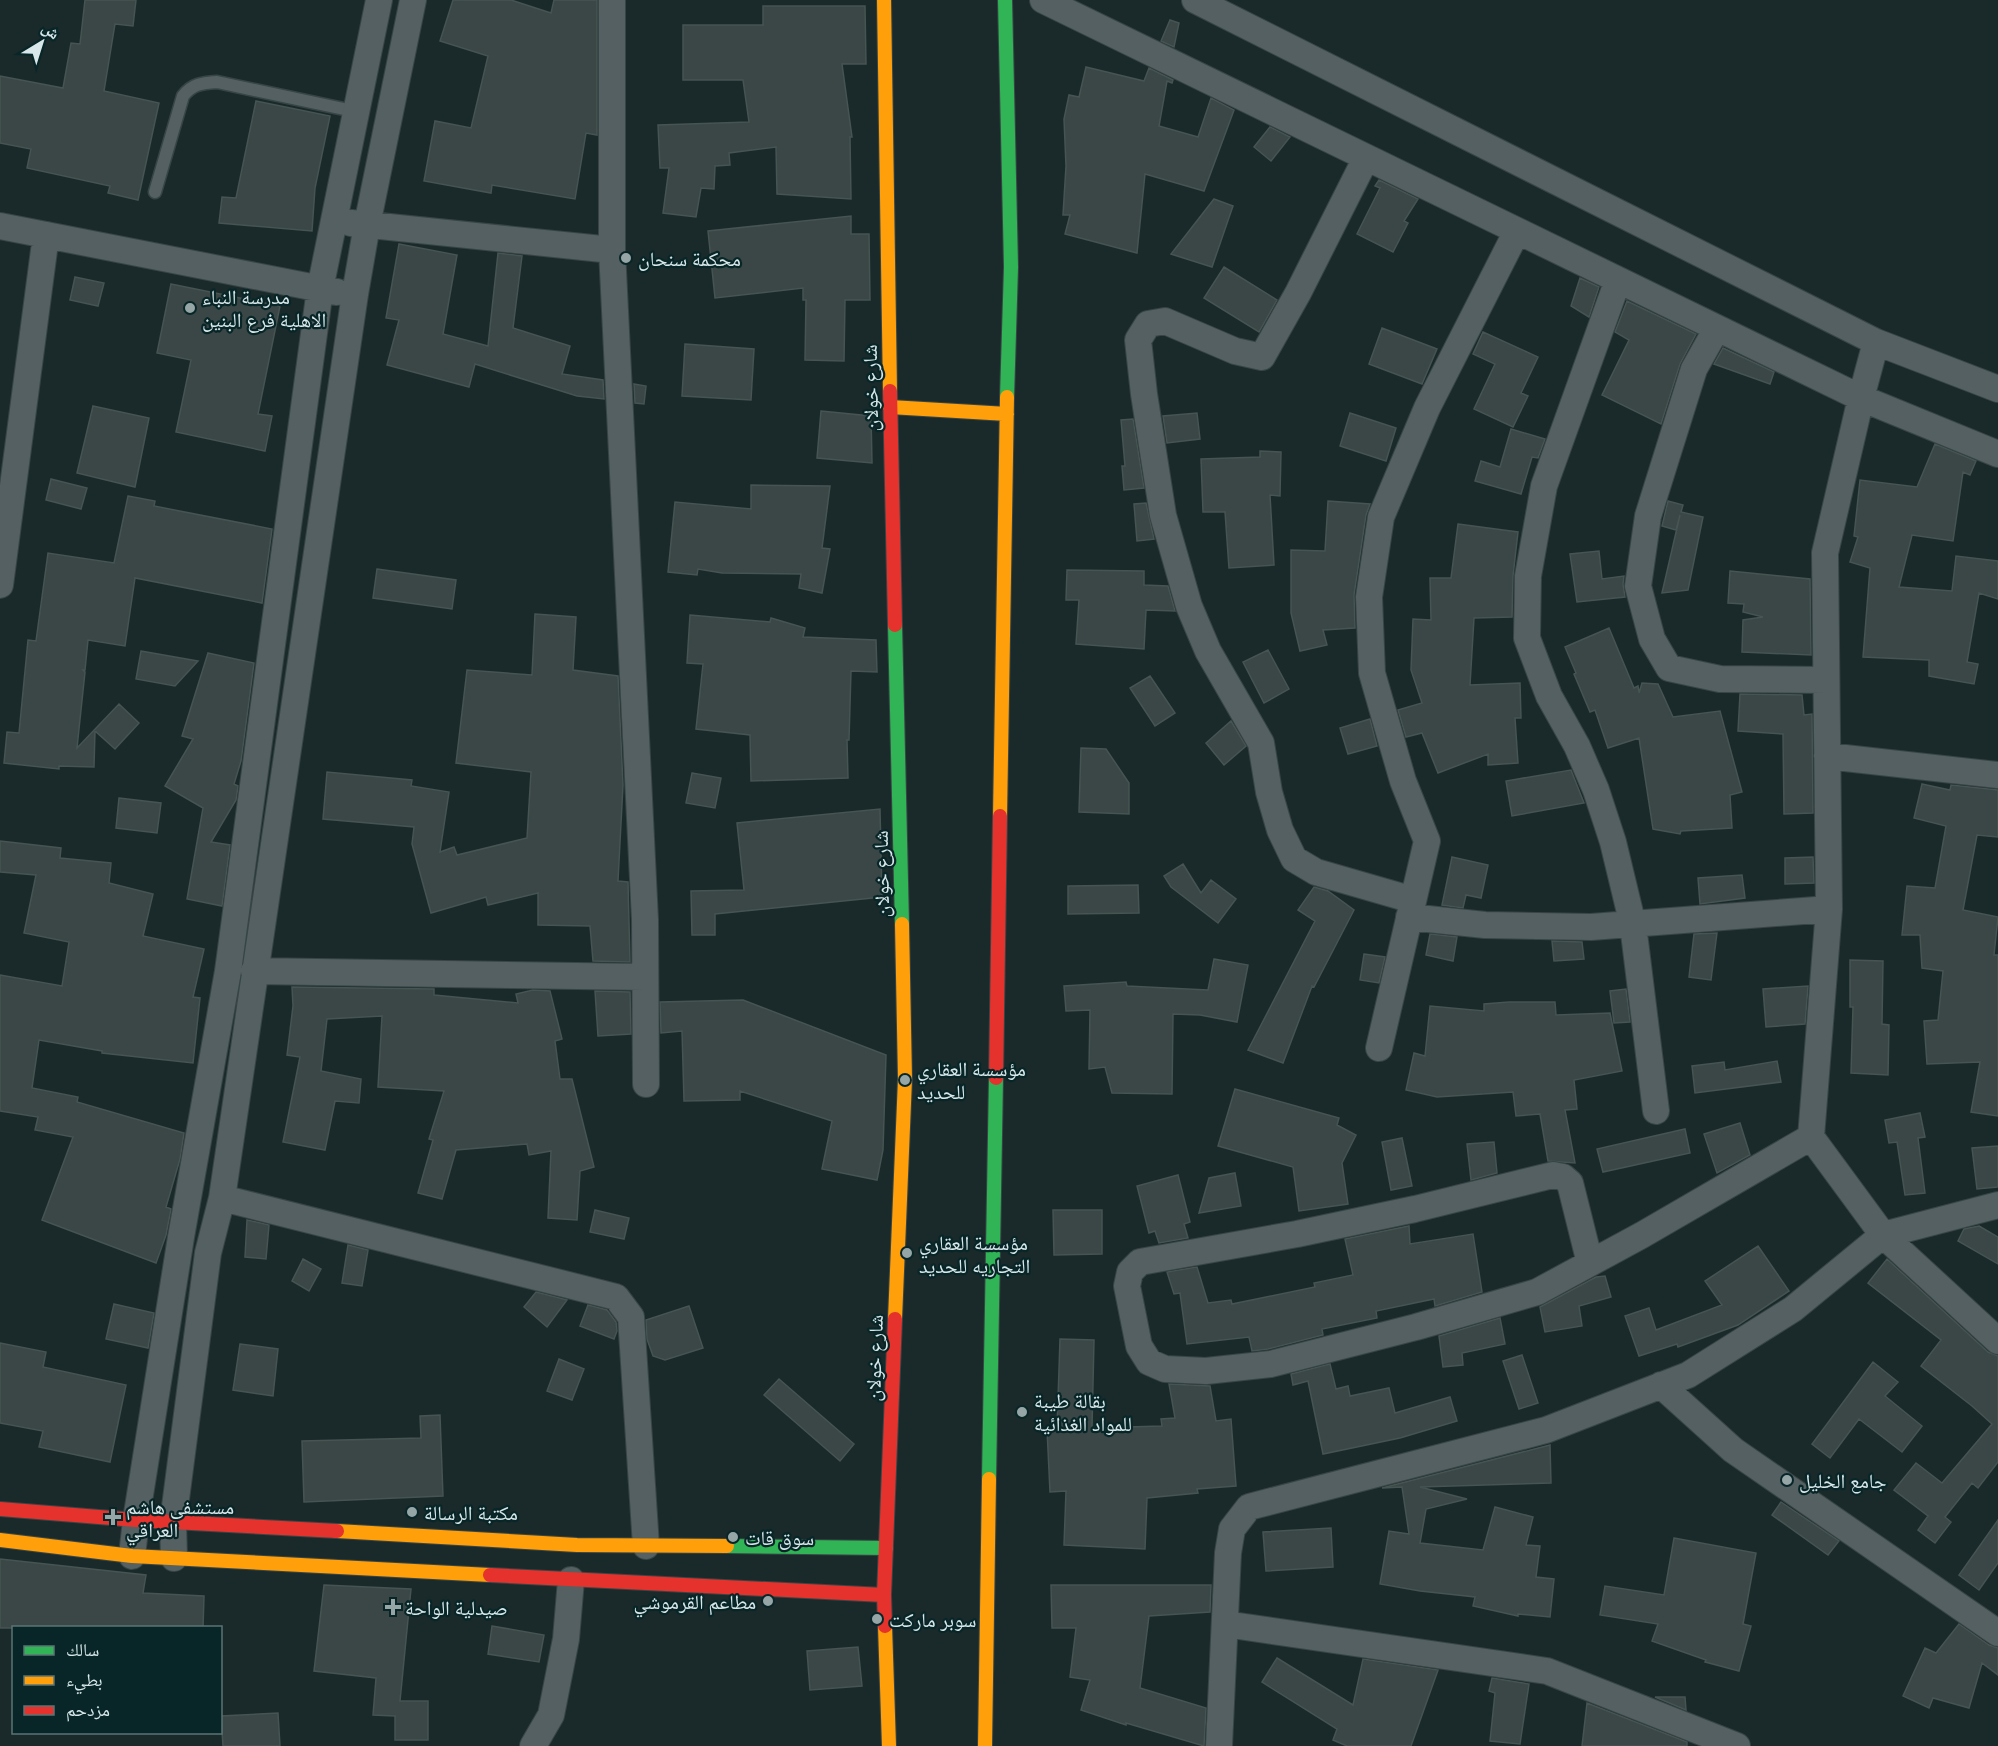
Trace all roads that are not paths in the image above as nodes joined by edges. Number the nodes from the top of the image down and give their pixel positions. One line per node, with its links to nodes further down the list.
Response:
1 (379, 0): 8 (street)
2 (413, 0): 12 (street)
3 (612, 0): 16 (street)
4 (885, 0): 24 (main road, شارع خولان)
5 (1005, 0): 25 (main road)
6 (1043, 0): 9 (street)
7 (1196, 0): 21 (street)
8 (358, 112): 10 (lane); 11 (street)
9 (1366, 158): 14 (street); 31 (street)
10 (155, 192)
11 (335, 220): 12 (street); 18 (street)
12 (367, 225): 16 (street); 19 (street)
13 (0, 226): 15 (street)
14 (1517, 231): 17 (street); 31 (street)
15 (46, 235): 18 (street); 27 (street)
16 (612, 250): 35 (street)
17 (1618, 280): 20 (street); 33 (street)
18 (320, 289): 19 (street); 47 (street)
19 (355, 294): 34 (street)
20 (1717, 328): 23 (street); 28 (street)
21 (1876, 342): 22 (street); 23 (street)
22 (1998, 389)
23 (1861, 398): 26 (street); 28 (street)
24 (890, 407): 25 (main road); 51 (main road, شارع خولان)
25 (1006, 414): 60 (main road)
26 (1998, 454)
27 (0, 585)
28 (1826, 680): 29 (street)
29 (1827, 756): 30 (street); 32 (street)
30 (1998, 775)
31 (1411, 908): 33 (street); 36 (street)
32 (1829, 909): 33 (street); 39 (street)
33 (1633, 925): 38 (street)
34 (254, 971): 35 (street); 40 (street)
35 (645, 978): 37 (street)
36 (1379, 1048)
37 (646, 1084)
38 (1656, 1111)
39 (1811, 1137): 42 (street); 43 (street)
40 (222, 1198): 48 (street); 50 (street)
41 (1998, 1205): 42 (street)
42 (1883, 1235): 44 (street); 45 (street)
43 (1590, 1263): 43 (street)
44 (1998, 1341)
45 (1661, 1385): 56 (street); 57 (street)
46 (0, 1509): 47 (main road)
47 (136, 1520): 48 (main road); 52 (street)
48 (173, 1522): 50 (main road); 53 (street)
49 (0, 1540): 52 (main road)
50 (646, 1546): 51 (main road)
51 (886, 1548): 55 (main road, شارع خولان)
52 (132, 1556): 53 (main road)
53 (174, 1558): 54 (main road)
54 (572, 1580): 55 (main road); 58 (street)
55 (884, 1595): 59 (main road, شارع خولان)
56 (1225, 1624): 61 (street); 62 (street)
57 (1998, 1633)
58 (533, 1746)
59 (889, 1746)
60 (985, 1746)
61 (1219, 1746)
62 (1737, 1746)

